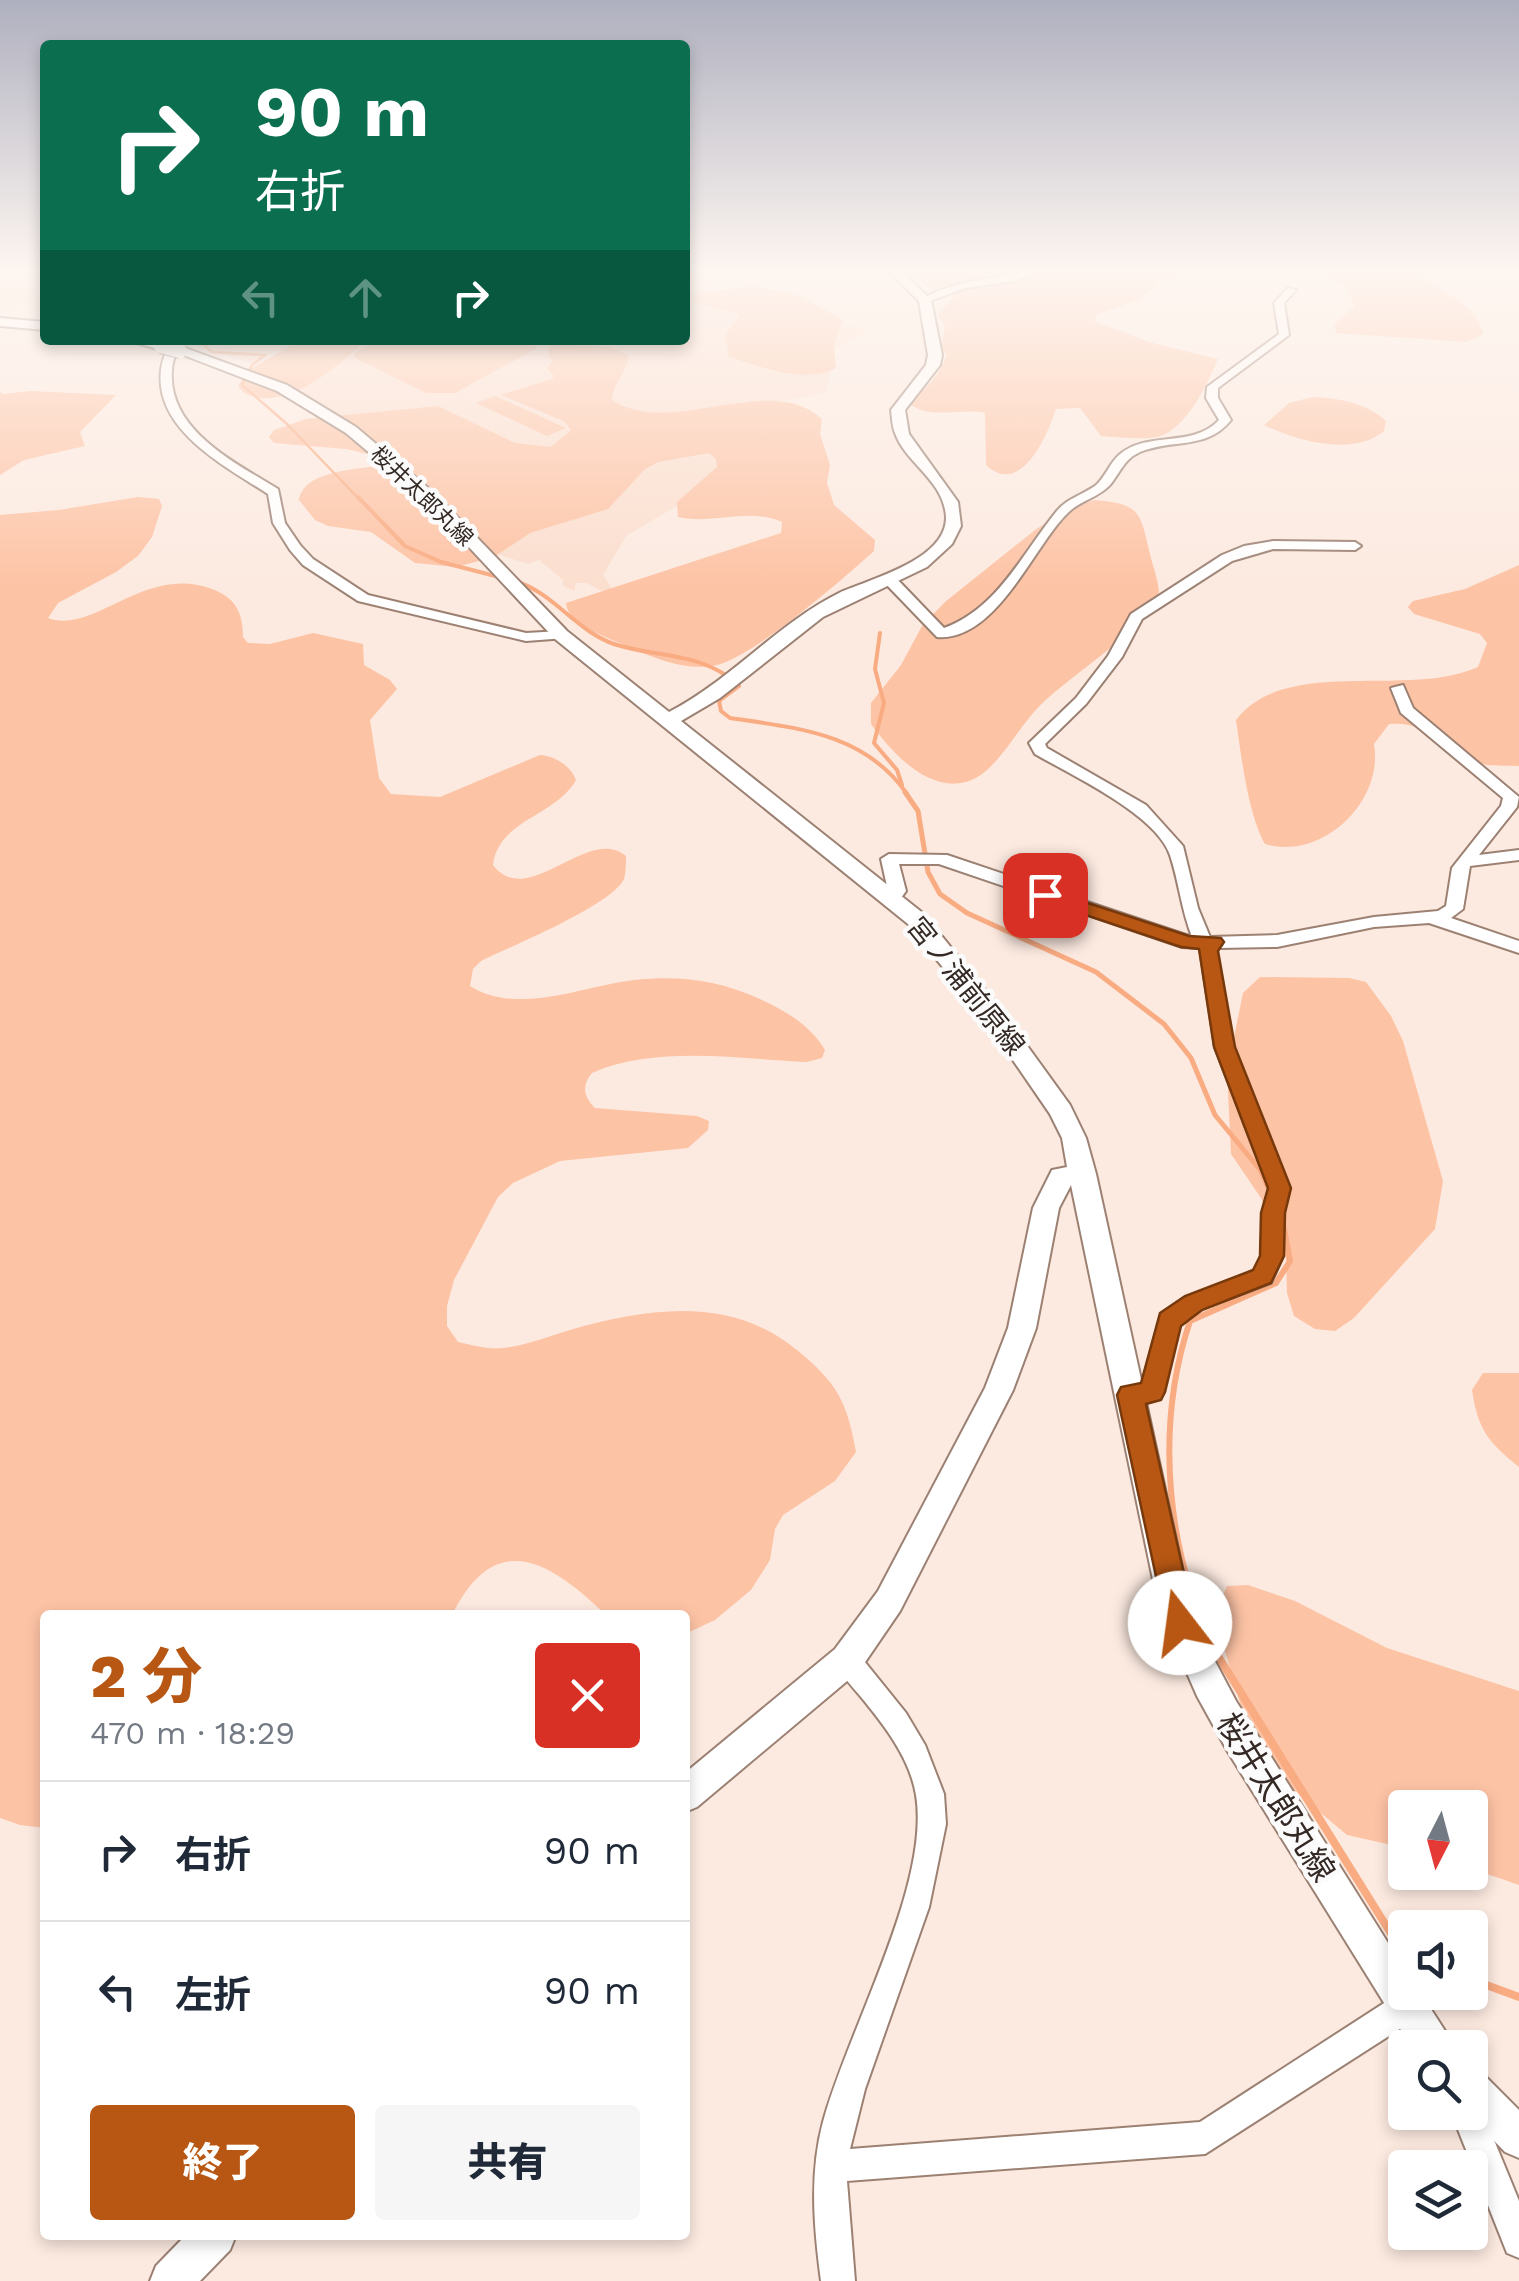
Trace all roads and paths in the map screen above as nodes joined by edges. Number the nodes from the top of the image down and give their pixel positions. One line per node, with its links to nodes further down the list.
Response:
1 (167, 375): 7 (street)
2 (253, 375): 7 (main road, 桜井太郎丸線, bridge)
3 (925, 375): 6 (main road)
4 (1228, 375): 6 (street)
5 (1355, 546): 14 (street)
6 (888, 579): 9 (main road)
7 (560, 635): 9 (main road, 桜井太郎丸線)
8 (1398, 688): 11 (street)
9 (668, 720): 12 (main road, 宮ノ浦前原線)
10 (1519, 855): 11 (street)
11 (1465, 862): 13 (street)
12 (892, 898): 14 (street); 16 (main road, 宮ノ浦前原線)
13 (1433, 918): 14 (street); 15 (street)
14 (1208, 941): 17 (street)
15 (1519, 947)
16 (1082, 1174): 17 (main road, 桜井太郎丸線); 18 (main road)
17 (1130, 1395): 20 (main road, 桜井太郎丸線)
18 (847, 1660): 19 (main road); 27 (street)
19 (690, 1791)
20 (1388, 1978)
21 (1401, 2010): 27 (street)
22 (1408, 2010): 23 (main road, 桜井太郎丸線)
23 (1423, 2030)
24 (1488, 2107): 26 (main road)
25 (1473, 2130): 29 (street)
26 (1519, 2138)
27 (833, 2166): 31 (street)
28 (210, 2240): 30 (main road)
29 (1519, 2242)
30 (171, 2281)
31 (838, 2281)

